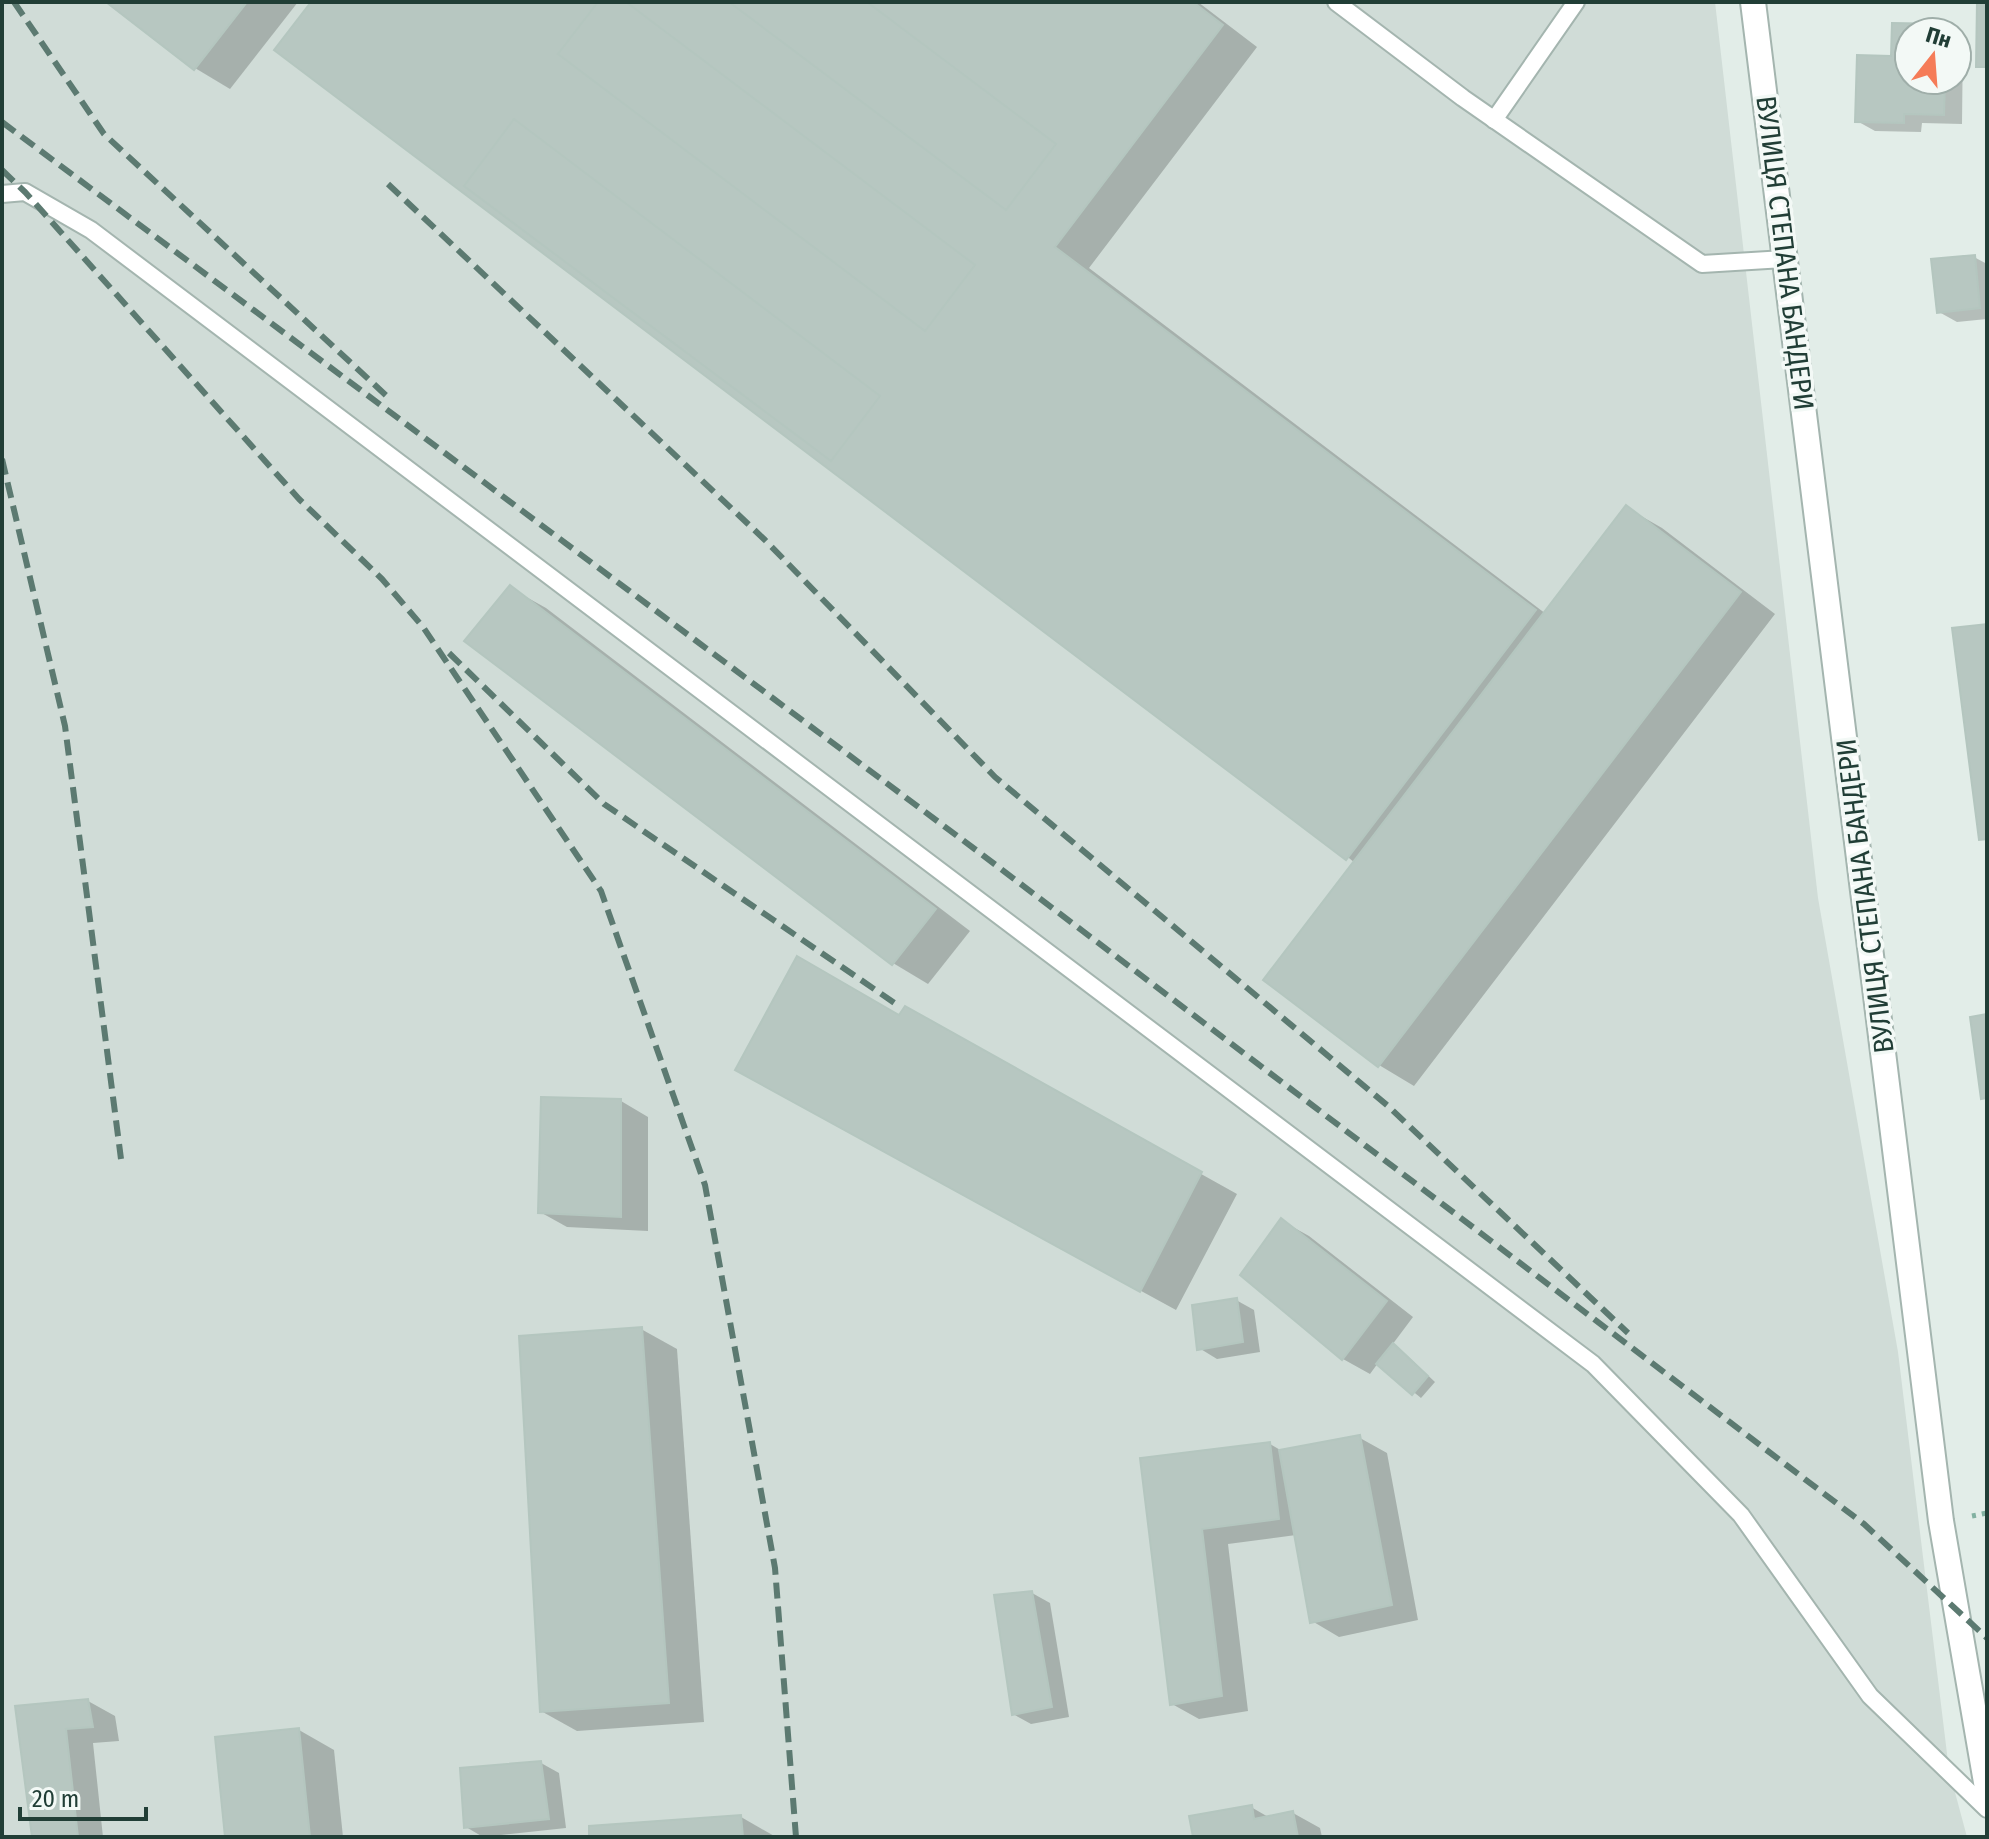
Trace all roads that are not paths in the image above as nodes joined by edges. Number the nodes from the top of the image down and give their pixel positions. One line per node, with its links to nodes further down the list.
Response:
1 (1336, 2): 4 (lane)
2 (1576, 2): 4 (lane)
3 (1753, 2): 6 (street, ВУЛИЦЯ СТЕПАНА БАНДЕРИ)
4 (1494, 120): 6 (lane)
5 (2, 194): 8 (lane)
6 (1786, 259): 7 (street, ВУЛИЦЯ СТЕПАНА БАНДЕРИ)
7 (1987, 1788)
8 (1987, 1809)

